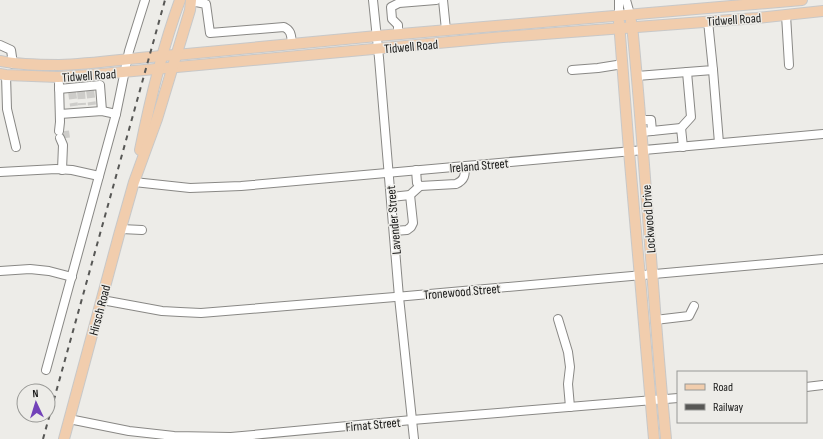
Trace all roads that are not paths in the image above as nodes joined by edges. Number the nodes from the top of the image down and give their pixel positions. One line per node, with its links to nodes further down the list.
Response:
1 (145, 0): 30 (street)
2 (180, 0): 28 (main road, Hirsch Road)
3 (373, 0): 22 (street, Lavender Street)
4 (436, 0): 21 (street)
5 (443, 0): 20 (street)
6 (619, 0): 13 (street, Lockwood Drive)
7 (626, 0): 12 (street, Lockwood Drive)
8 (802, 0): 10 (main road, Tidwell Road)
9 (191, 1): 24 (street); 27 (main road, Hirsch Road)
10 (757, 4): 12 (main road, Tidwell Road); 15 (main road)
11 (823, 11): 14 (main road, Tidwell Road)
12 (630, 14): 13 (main road, Tidwell Road); 18 (main road, Lockwood Drive)
13 (619, 15): 17 (main road, Tidwell Road); 19 (main road, Lockwood Drive)
14 (786, 15): 15 (main road, Tidwell Road); 34 (street)
15 (757, 18): 16 (main road, Tidwell Road)
16 (708, 21): 18 (main road, Tidwell Road); 38 (street)
17 (501, 25): 20 (main road, Tidwell Road); 23 (main road)
18 (632, 27): 19 (main road, Tidwell Road); 42 (main road, Lockwood Drive)
19 (620, 28): 23 (main road, Tidwell Road); 33 (main road, Lockwood Drive)
20 (446, 30): 21 (main road, Tidwell Road)
21 (398, 34): 22 (main road, Tidwell Road)
22 (377, 36): 24 (main road, Tidwell Road); 26 (street, Lavender Street)
23 (503, 37): 26 (main road, Tidwell Road)
24 (292, 44): 27 (main road, Tidwell Road); 29 (main road)
25 (0, 45): 32 (street)
26 (378, 49): 29 (main road, Tidwell Road); 62 (street, Lavender Street)
27 (176, 55): 28 (main road, Tidwell Road); 35 (main road, Hirsch Road)
28 (162, 56): 30 (main road, Tidwell Road); 36 (main road, Hirsch Road)
29 (294, 56): 35 (main road, Tidwell Road)
30 (128, 60): 32 (main road, Tidwell Road); 39 (street)
31 (0, 61): 32 (main road, Tidwell Road)
32 (13, 64): 41 (main road)
33 (623, 64): 37 (street); 57 (main road, Lockwood Drive)
34 (789, 65)
35 (173, 67): 36 (main road, Tidwell Road); 64 (main road, Hirsch Road)
36 (159, 68): 39 (main road, Tidwell Road); 64 (main road, Hirsch Road)
37 (572, 70)
38 (713, 70): 40 (street); 53 (street)
39 (125, 72): 43 (main road, Tidwell Road); 46 (street)
40 (687, 72): 42 (street); 49 (street)
41 (6, 74): 43 (main road, Tidwell Road); 54 (street)
42 (637, 76): 48 (main road, Lockwood Drive)
43 (58, 77): 44 (street)
44 (59, 89): 45 (street); 47 (street)
45 (102, 111): 46 (street); 47 (street)
46 (116, 114): 63 (street)
47 (60, 118): 59 (street)
48 (640, 120): 50 (street); 51 (main road, Lockwood Drive)
49 (682, 128): 50 (street); 55 (street)
50 (652, 131): 51 (street)
51 (641, 132): 56 (main road, Lockwood Drive)
52 (823, 134): 53 (street, Ireland Street)
53 (719, 143): 55 (street, Ireland Street)
54 (16, 147)
55 (683, 147): 56 (street, Ireland Street)
56 (643, 150): 57 (street, Ireland Street); 73 (main road, Lockwood Drive)
57 (629, 151): 58 (street, Ireland Street); 74 (main road, Lockwood Drive)
58 (465, 166): 60 (street, Ireland Street); 65 (street)
59 (62, 170): 61 (street); 63 (street)
60 (416, 170): 62 (street, Ireland Street); 65 (street)
61 (0, 172)
62 (388, 173): 64 (street, Ireland Street); 67 (street, Lavender Street)
63 (99, 176): 75 (street)
64 (134, 182): 68 (main road, Hirsch Road)
65 (420, 186): 66 (street)
66 (410, 195): 67 (street); 70 (street)
67 (391, 197): 70 (street, Lavender Street)
68 (121, 229): 69 (street); 77 (main road, Hirsch Road)
69 (142, 230)
70 (394, 231): 76 (street, Lavender Street)
71 (823, 259): 73 (street, Tronewood Street)
72 (0, 271): 75 (street)
73 (652, 274): 74 (street, Tronewood Street); 80 (main road, Lockwood Drive)
74 (640, 276): 76 (street, Tronewood Street); 86 (main road, Lockwood Drive)
75 (72, 277): 81 (street)
76 (399, 296): 77 (street, Tronewood Street); 89 (street, Lavender Street)
77 (102, 300): 88 (main road, Hirsch Road)
78 (694, 306): 80 (street)
79 (558, 319): 87 (street)
80 (655, 320): 85 (main road, Lockwood Drive)
81 (46, 370)
82 (823, 385): 83 (street)
83 (807, 387)
84 (677, 398): 85 (street, Firnat Street)
85 (662, 400): 86 (street, Firnat Street); 93 (main road, Lockwood Drive)
86 (651, 401): 87 (street, Firnat Street); 92 (main road, Lockwood Drive)
87 (570, 407): 89 (street, Firnat Street)
88 (69, 419): 89 (street, Firnat Street); 90 (main road, Hirsch Road)
89 (412, 420): 91 (street, Lavender Street)
90 (64, 439)
91 (414, 439)
92 (654, 439)
93 (666, 439)

